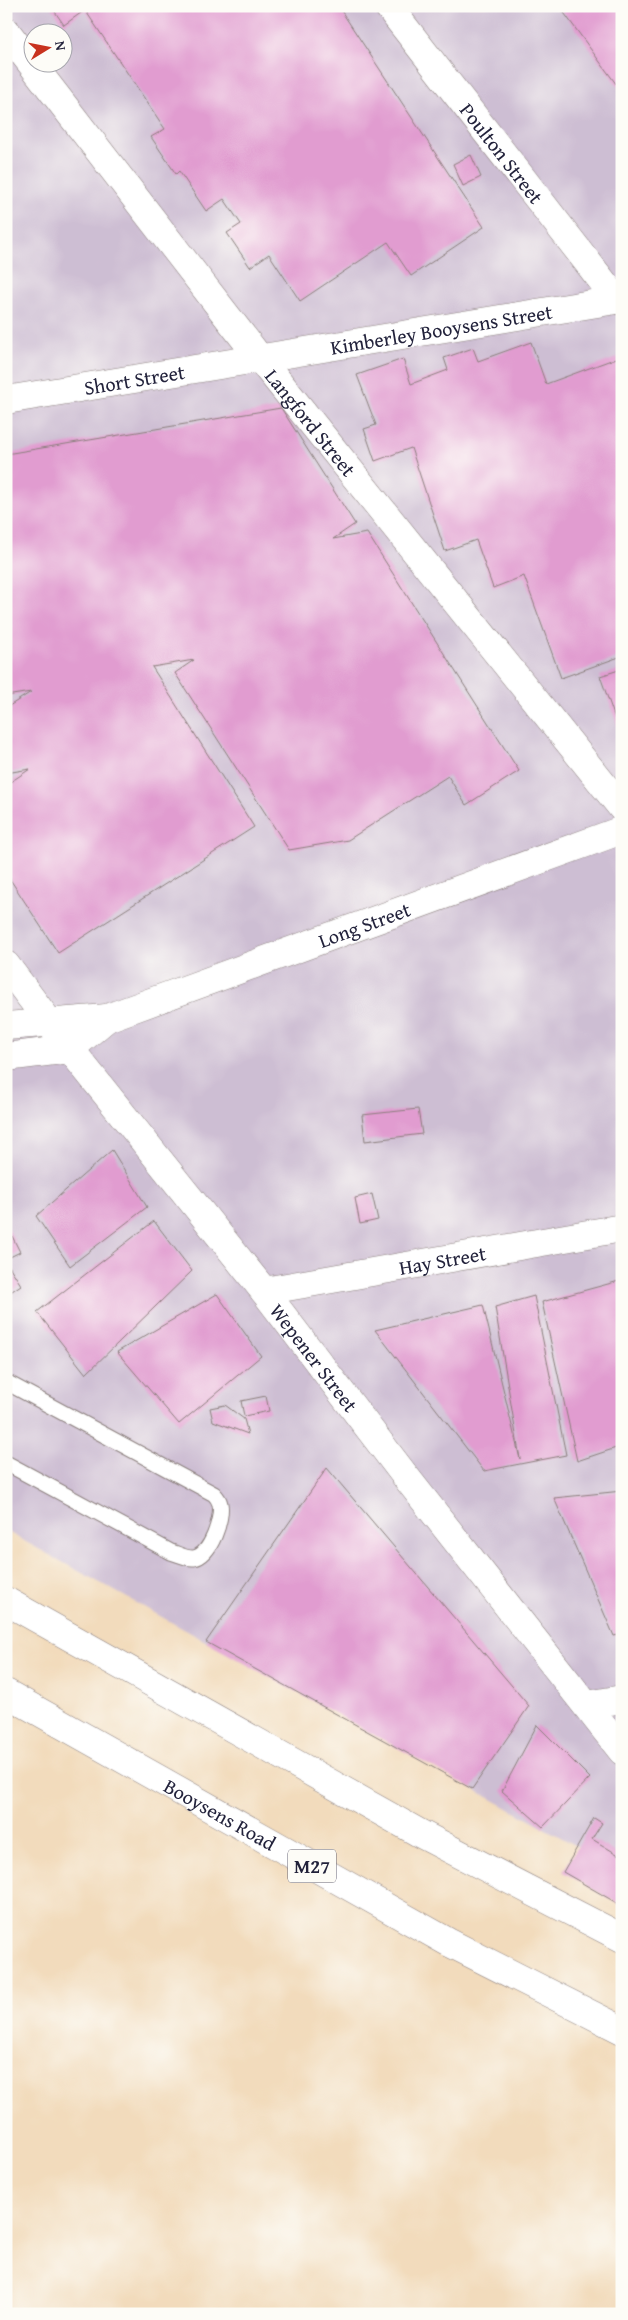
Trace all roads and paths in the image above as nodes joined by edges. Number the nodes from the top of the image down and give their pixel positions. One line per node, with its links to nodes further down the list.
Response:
1 (388, 6): 3 (street, Poulton Street)
2 (6, 31): 4 (street, Langford Street)
3 (619, 299): 4 (street, Kimberley Booysens Street)
4 (261, 360): 5 (street, Short Street); 6 (street, Langford Street)
5 (6, 400)
6 (622, 808)
7 (622, 830): 9 (street, Long Street)
8 (6, 965): 10 (street, Wepener Street)
9 (107, 1018): 10 (street, Long Street); 12 (street, Long Street)
10 (49, 1023): 11 (street, Long Street); 12 (street, Wepener Street)
11 (6, 1026)
12 (70, 1048): 13 (street); 15 (street, Wepener Street)
13 (6, 1057)
14 (622, 1228): 15 (street, Hay Street)
15 (264, 1291): 21 (street, Wepener Street)
16 (6, 1382): 17 (lane)
17 (6, 1464)
18 (6, 1601): 23 (street)
19 (6, 1693): 24 (street, Booysens Road / M27)
20 (622, 1699): 21 (street)
21 (587, 1705): 22 (street, Wepener Street)
22 (622, 1751)
23 (622, 1938)
24 (622, 2030)

